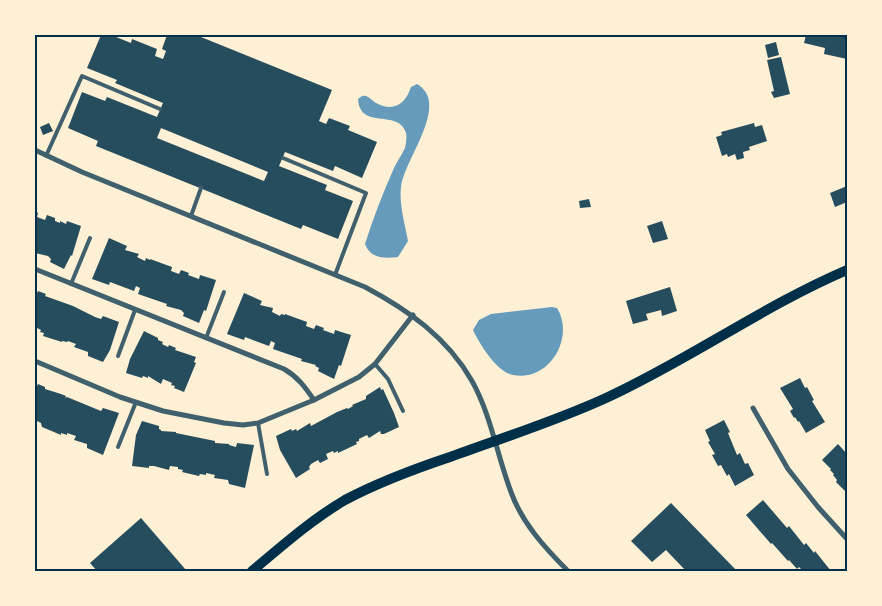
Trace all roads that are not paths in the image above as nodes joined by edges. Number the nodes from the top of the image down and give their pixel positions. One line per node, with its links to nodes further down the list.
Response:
1 (160, 109): 3 (lane)
2 (35, 150): 3 (street)
3 (46, 156): 6 (street)
4 (283, 158): 10 (lane)
5 (200, 188): 6 (lane)
6 (191, 216): 10 (street)
7 (90, 238): 11 (lane)
8 (35, 269): 11 (street)
9 (847, 270): 24 (main road)
10 (335, 275): 14 (street)
11 (71, 284): 13 (street)
12 (224, 292): 15 (lane)
13 (135, 310): 15 (street); 16 (lane)
14 (413, 315): 18 (street); 24 (street)
15 (206, 338): 19 (street)
16 (118, 356)
17 (35, 361): 20 (street)
18 (375, 364): 19 (street); 22 (lane)
19 (314, 400): 23 (street)
20 (136, 402): 23 (street); 25 (lane)
21 (753, 408): 27 (street)
22 (403, 411)
23 (258, 423): 26 (lane)
24 (495, 441): 28 (main road); 29 (street)
25 (118, 447)
26 (267, 474)
27 (847, 539)
28 (252, 571)
29 (568, 571)

